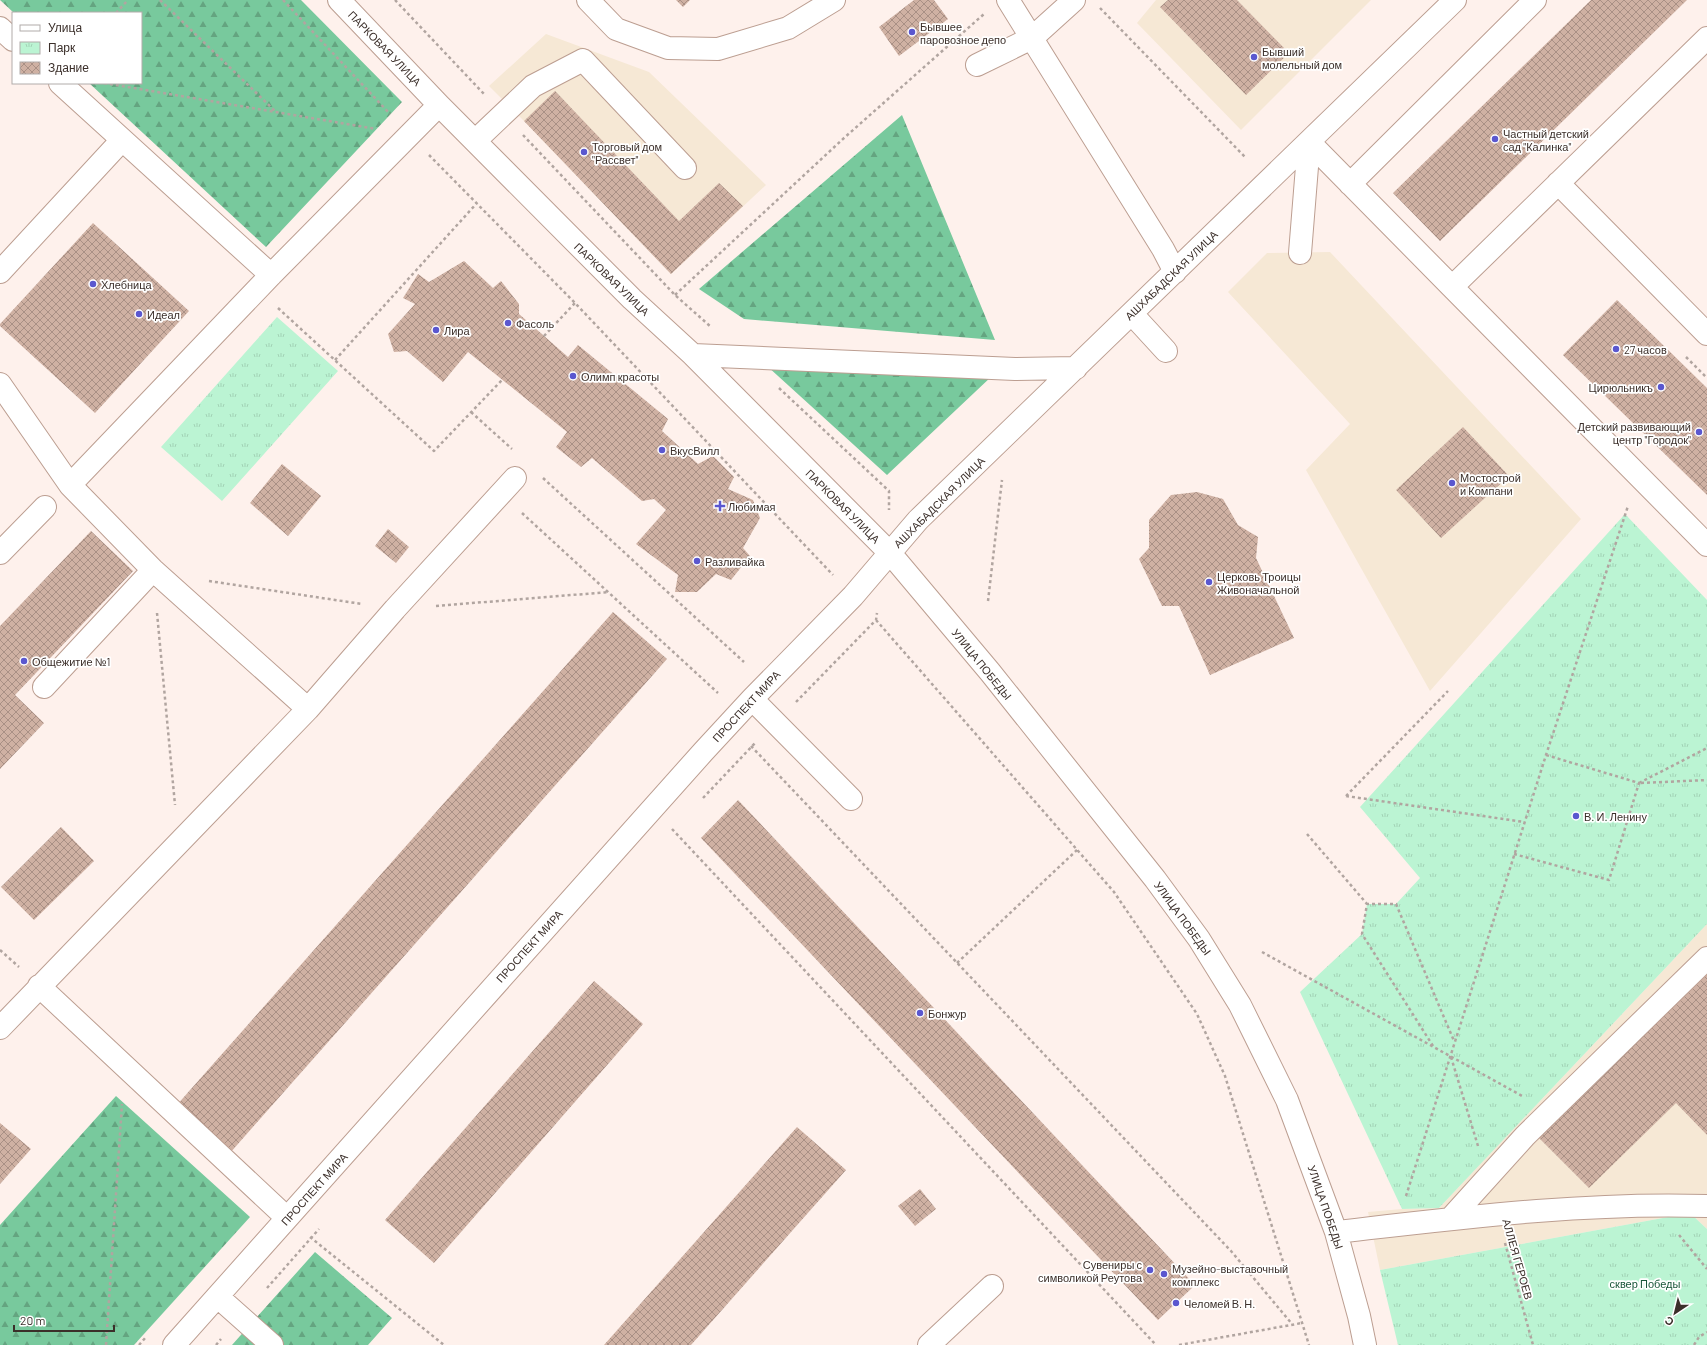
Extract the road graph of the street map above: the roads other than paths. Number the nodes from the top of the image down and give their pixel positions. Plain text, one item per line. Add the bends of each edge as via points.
1 (339, 0) edge
2 (588, 0) edge
3 (834, 0) edge
4 (1008, 0) edge
5 (1074, 0) edge
6 (1454, 0) edge
7 (1535, 0) edge
8 (0, 28) edge
9 (1032, 38) junction
10 (1707, 38) edge
11 (12, 39) edge
12 (977, 65) dead end
13 (61, 84) edge
14 (439, 105) junction
15 (122, 140) junction
16 (475, 141) junction
17 (1309, 142) junction
18 (685, 168) dead end
19 (1558, 183) junction
20 (1350, 184) junction
21 (1300, 253) dead end
22 (0, 272) edge
23 (1175, 272) junction
24 (264, 282) junction
25 (1452, 287) junction
26 (1132, 314) junction
27 (1707, 334) edge
28 (1166, 351) dead end
29 (693, 356) junction
30 (1076, 368) junction
31 (0, 384) edge
32 (515, 478) dead end
33 (70, 485) junction
34 (45, 507) dead end
35 (1707, 545) edge
36 (0, 553) edge
37 (890, 553) junction
38 (154, 570) junction
39 (44, 687) dead end
40 (752, 699) junction
41 (308, 709) junction
42 (851, 799) dead end
43 (1707, 958) edge
44 (39, 986) junction
45 (0, 1028) edge
46 (1707, 1206) edge
47 (288, 1218) junction
48 (1450, 1219) junction
49 (1336, 1232) junction
50 (992, 1286) dead end
51 (218, 1296) junction
52 (174, 1345) edge
53 (272, 1345) edge
54 (929, 1345) edge
55 (1365, 1345) edge

1 - 14 street, ПАРКОВАЯ УЛИЦА
2 - 3 street via 616,29 668,48 718,49 788,28
4 - 9 street
5 - 9 street
6 - 17 street, АШХАБАДСКАЯ УЛИЦА
7 - 20 street
8 - 11 street
9 - 12 street
9 - 23 street
10 - 19 street
13 - 15 street
14 - 16 street, ПАРКОВАЯ УЛИЦА
14 - 24 street
15 - 22 street
15 - 24 street
16 - 18 street via 533,86 583,60
16 - 29 street, ПАРКОВАЯ УЛИЦА via 632,299
17 - 20 street
17 - 21 street
17 - 23 street, АШХАБАДСКАЯ УЛИЦА
19 - 25 street
19 - 27 street
20 - 25 street
23 - 26 street, АШХАБАДСКАЯ УЛИЦА
24 - 33 street
25 - 35 street
26 - 28 street
26 - 30 street, АШХАБАДСКАЯ УЛИЦА
29 - 30 street via 1015,369
29 - 37 street, ПАРКОВАЯ УЛИЦА
30 - 37 street, АШХАБАДСКАЯ УЛИЦА via 918,520
31 - 33 street
32 - 41 street
33 - 38 street
34 - 36 street
37 - 40 street, ПРОСПЕКТ МИРА via 853,596
37 - 49 street, УЛИЦА ПОБЕДЫ via 999,684 1199,939 1240,1004 1288,1100
38 - 39 street
38 - 41 street
40 - 42 street
40 - 47 street, ПРОСПЕКТ МИРА
41 - 44 street
43 - 48 street via 1525,1136
44 - 45 street
44 - 47 street
46 - 48 street via 1654,1204
47 - 51 street, ПРОСПЕКТ МИРА
48 - 49 street
49 - 55 street, УЛИЦА ПОБЕДЫ
50 - 54 street
51 - 52 street, ПРОСПЕКТ МИРА
51 - 53 street

